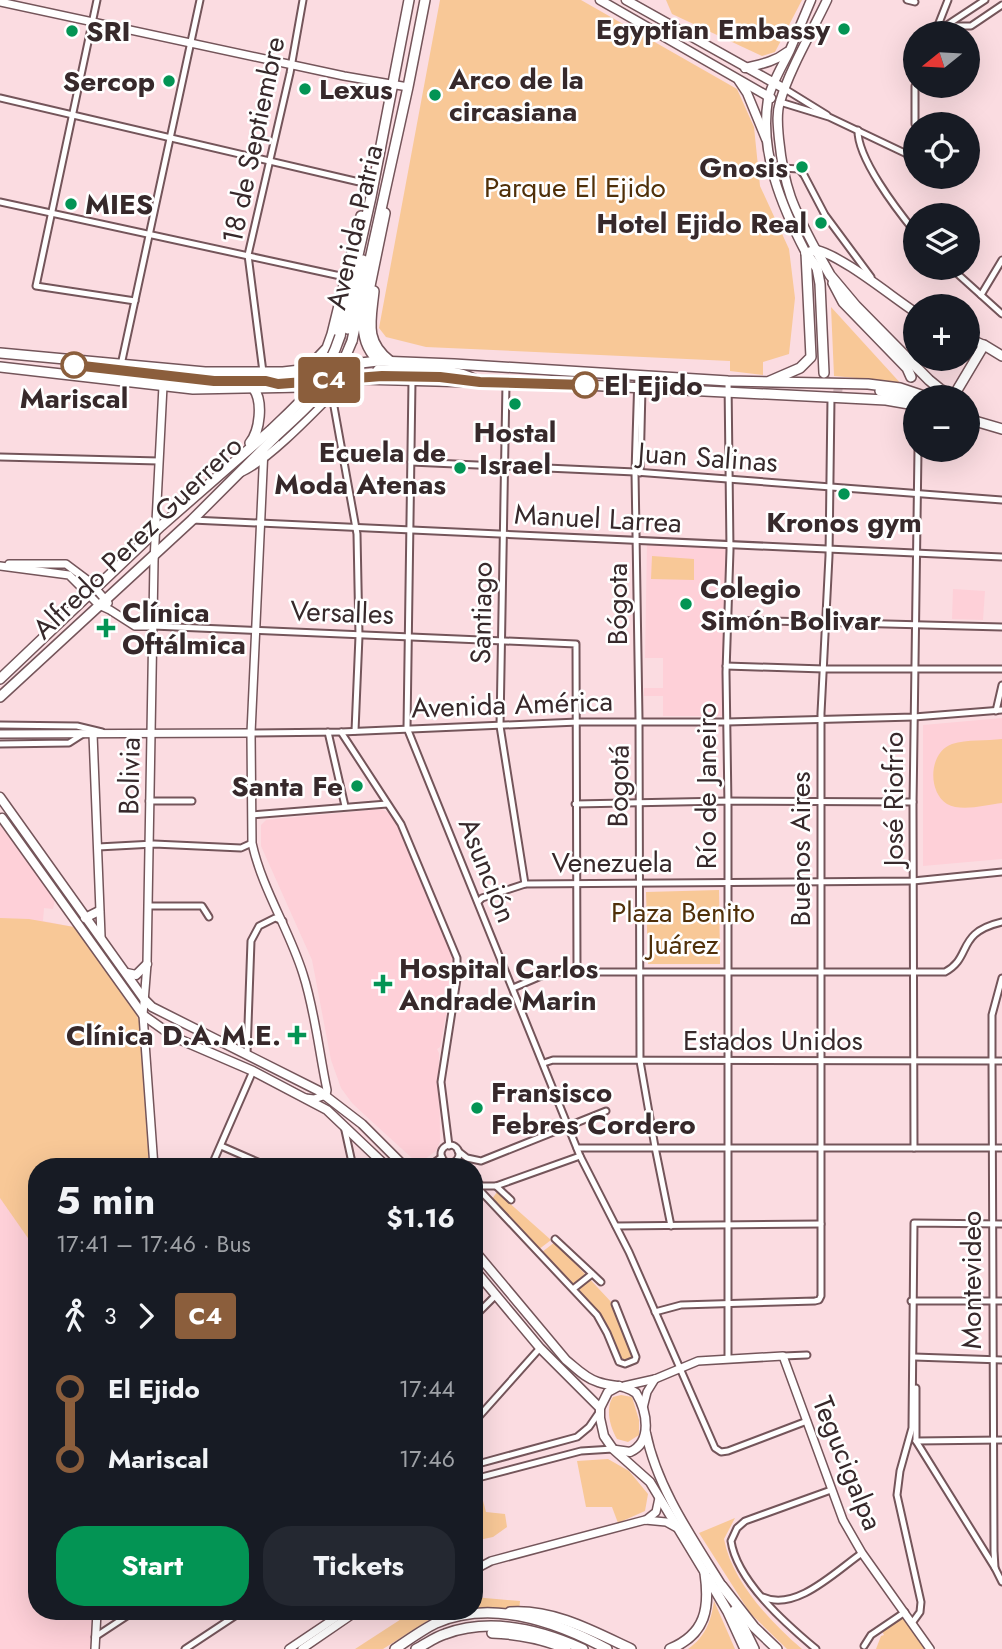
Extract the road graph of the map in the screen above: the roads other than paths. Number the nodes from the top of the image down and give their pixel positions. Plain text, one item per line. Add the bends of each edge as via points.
1 (97, 0) edge
2 (200, 0) edge
3 (303, 0) edge
4 (409, 0) edge
5 (600, 0) edge
6 (626, 0) edge
7 (811, 0) edge
8 (827, 0) edge
9 (907, 0) edge
10 (948, 0) edge
11 (985, 0) edge
12 (0, 2) edge
13 (915, 2) dead end
14 (422, 3) edge
15 (1002, 5) edge
16 (941, 21) edge
17 (954, 21) edge
18 (978, 21) edge
19 (92, 22) junction
20 (191, 43) junction
21 (790, 49) junction
22 (291, 64) junction
23 (745, 68) junction
24 (734, 77) junction
25 (774, 83) junction
26 (392, 85) junction
27 (408, 87) junction
28 (785, 89) junction
29 (769, 97) junction
30 (0, 98) edge
31 (780, 102) junction
32 (73, 116) junction
33 (829, 117) junction
34 (858, 130) junction
35 (172, 136) junction
36 (769, 145) junction
37 (903, 151) edge
38 (269, 160) junction
39 (782, 168) junction
40 (386, 184) junction
41 (371, 191) junction
42 (0, 202) edge
43 (52, 214) junction
44 (903, 217) edge
45 (149, 236) junction
46 (816, 250) junction
47 (379, 251) junction
48 (806, 253) junction
49 (248, 256) junction
50 (1002, 260) edge
51 (830, 275) junction
52 (345, 277) junction
53 (964, 280) edge
54 (877, 286) junction
55 (981, 295) junction
56 (135, 301) junction
57 (903, 304) edge
58 (1002, 314) edge
59 (346, 338) junction
60 (980, 343) edge
61 (984, 345) junction
62 (0, 353) edge
63 (1002, 356) edge
64 (391, 362) junction
65 (121, 365) junction
66 (378, 366) junction
67 (484, 366) junction
68 (0, 368) edge
69 (307, 369) junction
70 (263, 372) junction
71 (824, 373) dead end
72 (638, 375) junction
73 (911, 377) dead end
74 (344, 381) junction
75 (412, 381) junction
76 (728, 381) junction
77 (482, 382) junction
78 (769, 382) junction
79 (506, 383) junction
80 (935, 385) edge
81 (957, 385) edge
82 (163, 386) junction
83 (254, 389) junction
84 (640, 389) junction
85 (903, 389) edge
86 (847, 390) tunnel mouth
87 (728, 393) junction
88 (903, 396) edge
89 (327, 398) junction
90 (831, 398) junction
91 (903, 403) edge
92 (980, 423) edge
93 (1002, 429) edge
94 (273, 433) junction
95 (263, 452) junction
96 (0, 457) edge
97 (159, 461) junction
98 (411, 462) junction
99 (918, 462) edge
100 (505, 465) junction
101 (227, 468) junction
102 (637, 473) junction
103 (729, 480) junction
104 (830, 487) junction
105 (917, 492) junction
106 (1002, 500) edge
107 (192, 520) junction
108 (260, 523) junction
109 (356, 527) junction
110 (156, 531) junction
111 (409, 531) junction
112 (504, 534) junction
113 (638, 540) junction
114 (730, 546) junction
115 (829, 550) junction
116 (155, 553) junction
117 (916, 553) junction
118 (1002, 557) edge
119 (0, 565) edge
120 (93, 591) junction
121 (102, 601) junction
122 (729, 620) junction
123 (827, 623) junction
124 (914, 623) junction
125 (153, 626) junction
126 (1002, 627) edge
127 (256, 629) junction
128 (359, 636) junction
129 (407, 636) junction
130 (500, 640) junction
131 (726, 666) junction
132 (914, 668) junction
133 (1002, 668) edge
134 (824, 669) junction
135 (0, 679) edge
136 (1002, 685) edge
137 (0, 697) edge
138 (999, 711) edge
139 (914, 717) junction
140 (820, 719) junction
141 (639, 721) junction
142 (578, 722) junction
143 (727, 722) junction
144 (0, 725) edge
145 (500, 726) junction
146 (407, 729) junction
147 (355, 731) junction
148 (328, 732) junction
149 (341, 732) junction
150 (251, 733) junction
151 (0, 734) edge
152 (83, 734) junction
153 (93, 734) junction
154 (112, 734) junction
155 (151, 734) junction
156 (0, 744) edge
157 (0, 797) edge
158 (149, 801) junction
159 (728, 801) junction
160 (192, 802) dead end
161 (913, 802) junction
162 (638, 803) junction
163 (821, 803) junction
164 (387, 804) junction
165 (575, 804) junction
166 (345, 806) junction
167 (252, 815) junction
168 (2, 818) dead end
169 (252, 843) junction
170 (149, 844) junction
171 (98, 846) junction
172 (1002, 872) edge
173 (821, 881) junction
174 (913, 881) junction
175 (638, 883) junction
176 (728, 883) junction
177 (525, 884) junction
178 (577, 884) junction
179 (478, 902) junction
180 (148, 906) junction
181 (99, 911) junction
182 (209, 917) dead end
183 (75, 918) junction
184 (88, 918) junction
185 (283, 921) junction
186 (1002, 922) edge
187 (101, 936) junction
188 (147, 964) junction
189 (728, 971) junction
190 (821, 971) junction
191 (577, 972) junction
192 (640, 972) junction
193 (914, 972) junction
194 (127, 973) junction
195 (1002, 978) edge
196 (513, 988) junction
197 (144, 999) junction
198 (143, 1015) junction
199 (247, 1053) junction
200 (729, 1059) junction
201 (821, 1059) junction
202 (640, 1061) junction
203 (992, 1061) junction
204 (1002, 1061) edge
205 (914, 1062) junction
206 (544, 1063) junction
207 (253, 1071) junction
208 (326, 1094) junction
209 (305, 1098) junction
210 (606, 1111) dead end
211 (343, 1124) junction
212 (569, 1126) junction
213 (220, 1146) junction
214 (449, 1146) junction
215 (654, 1147) junction
216 (728, 1147) junction
217 (821, 1147) junction
218 (577, 1148) junction
219 (914, 1148) junction
220 (992, 1148) junction
221 (1002, 1148) edge
222 (458, 1151) junction
223 (580, 1156) junction
224 (154, 1158) edge
225 (215, 1158) edge
226 (248, 1158) edge
227 (351, 1158) edge
228 (378, 1158) edge
229 (396, 1158) edge
230 (444, 1158) edge
231 (459, 1158) edge
232 (467, 1158) edge
233 (483, 1160) edge
234 (483, 1186) edge
235 (496, 1186) junction
236 (483, 1194) edge
237 (511, 1199) dead end
238 (490, 1201) junction
239 (821, 1224) junction
240 (992, 1224) junction
241 (1002, 1224) edge
242 (616, 1226) junction
243 (671, 1226) junction
244 (728, 1226) junction
245 (555, 1239) dead end
246 (483, 1261) edge
247 (593, 1274) junction
248 (483, 1280) edge
249 (601, 1282) dead end
250 (573, 1289) junction
251 (496, 1295) junction
252 (913, 1301) junction
253 (992, 1301) junction
254 (1002, 1301) edge
255 (615, 1304) dead end
256 (728, 1304) junction
257 (483, 1308) edge
258 (655, 1312) junction
259 (540, 1348) junction
260 (807, 1355) dead end
261 (783, 1356) junction
262 (914, 1357) junction
263 (728, 1358) junction
264 (992, 1360) junction
265 (1002, 1360) edge
266 (681, 1368) junction
267 (655, 1380) junction
268 (913, 1383) junction
269 (622, 1386) junction
270 (642, 1409) junction
271 (600, 1410) junction
272 (483, 1412) edge
273 (807, 1421) junction
274 (646, 1432) junction
275 (993, 1440) junction
276 (1002, 1440) edge
277 (916, 1441) junction
278 (615, 1449) junction
279 (483, 1463) edge
280 (483, 1477) edge
281 (831, 1490) junction
282 (659, 1498) junction
283 (645, 1520) junction
284 (994, 1525) junction
285 (1002, 1525) edge
286 (675, 1527) junction
287 (862, 1552) junction
288 (483, 1561) edge
289 (491, 1561) junction
290 (483, 1565) edge
291 (995, 1568) junction
292 (705, 1573) junction
293 (1002, 1581) edge
294 (722, 1586) junction
295 (760, 1595) junction
296 (905, 1612) junction
297 (483, 1613) edge
298 (499, 1613) junction
299 (96, 1620) edge
300 (120, 1620) edge
301 (229, 1620) edge
302 (332, 1620) edge
303 (344, 1620) edge
304 (446, 1620) edge
305 (912, 1623) junction
306 (95, 1637) junction
307 (864, 1646) dead end
308 (399, 1648) edge
309 (95, 1649) edge
310 (185, 1649) edge
311 (289, 1649) edge
312 (302, 1649) edge
313 (416, 1649) edge
314 (426, 1649) edge
315 (566, 1649) edge
316 (583, 1649) edge
317 (607, 1649) edge
318 (631, 1649) edge
319 (670, 1649) edge
320 (745, 1649) edge
321 (754, 1649) edge
322 (777, 1649) edge
323 (816, 1649) edge
324 (930, 1649) edge

1 - 19 street
2 - 20 street
3 - 22 street, 18 de Septiembre
4 - 26 main road, Avenida Patria
5 - 24 main road
6 - 23 main road
7 - 21 main road
8 - 28 main road
9 - 13 street
10 - 16 street
11 - 17 street
12 - 19 street
14 - 27 main road, Avenida Patria
15 - 18 street
19 - 20 street
19 - 32 street
20 - 22 street
20 - 35 street
21 - 23 main road via 777,59
21 - 25 main road
22 - 26 street
22 - 38 street, 18 de Septiembre
23 - 25 main road
24 - 29 main road
24 - 36 main road via 747,93
25 - 28 main road
25 - 29 main road
26 - 27 street
26 - 41 main road, Avenida Patria
27 - 40 main road, Avenida Patria
28 - 31 main road
28 - 33 street
29 - 31 main road
29 - 36 main road
30 - 32 street
31 - 33 street
31 - 39 main road
32 - 35 street
32 - 43 street
33 - 34 street
34 - 37 street
34 - 44 street via 865,157
35 - 38 street
35 - 45 street
36 - 48 main road via 777,192
38 - 41 street
38 - 49 street, 18 de Septiembre
39 - 46 main road via 794,209
39 - 54 street via 799,169 804,175 825,215
40 - 47 main road
40 - 59 main road, Avenida Patria
41 - 52 main road via 363,205
41 - 59 main road, Avenida Patria
42 - 43 street
43 - 45 street
43 - 56 street via 36,287
45 - 49 street
45 - 56 street
46 - 48 main road
46 - 51 main road
46 - 54 main road via 825,251
47 - 64 main road via 370,331 380,354
47 - 66 main road via 363,320 363,337
48 - 71 main road via 817,268 820,284
48 - 78 main road via 811,357 800,368
49 - 52 street
49 - 70 street, 18 de Septiembre
50 - 55 street
51 - 73 main road via 843,302
51 - 80 main road
52 - 69 main road via 332,334
53 - 55 street
54 - 57 main road
55 - 58 street
56 - 65 street
59 - 94 main road, Avenida Patria, bridge via 319,382
60 - 61 main road
61 - 63 main road
61 - 81 main road
62 - 65 main road
64 - 66 main road
64 - 67 main road
65 - 70 main road
66 - 69 main road
66 - 77 main road via 465,374
67 - 72 main road
67 - 77 main road
68 - 82 main road
69 - 70 main road
72 - 76 main road
72 - 84 street, Bógota
74 - 75 main road
74 - 83 main road
74 - 89 street
75 - 77 main road
75 - 98 street, Asunción
76 - 78 main road
76 - 87 street, Río de Janeiro
77 - 79 main road
78 - 85 main road
79 - 84 main road
79 - 100 street, Santiago
82 - 83 main road
82 - 97 street, Bolivia
83 - 101 main road via 258,396 256,435
84 - 87 main road
84 - 102 street, Bógota
86 - 88 main road
87 - 90 main road
87 - 103 street, Río de Janeiro
89 - 95 street
89 - 109 street via 333,401
90 - 91 main road
90 - 104 street, Buenos Aires
92 - 93 main road
94 - 95 main road, Alfredo Perez Guerrero
94 - 101 main road, Alfredo Perez Guerrero
95 - 107 main road, Alfredo Perez Guerrero
95 - 108 street
96 - 97 street
97 - 110 street, Bolivia
98 - 100 street, Juan Salinas
98 - 111 street, Asunción
99 - 105 street, José Riofrío
100 - 102 street, Juan Salinas
100 - 112 street, Santiago
101 - 110 main road, Alfredo Perez Guerrero
102 - 103 street, Juan Salinas
102 - 113 street, Bógota
103 - 104 street, Juan Salinas
103 - 114 street, Río de Janeiro
104 - 105 street, Juan Salinas
104 - 115 street, Buenos Aires
105 - 106 street, Juan Salinas
105 - 117 street, José Riofrío
107 - 108 street, Manuel Larrea
107 - 116 main road, Alfredo Perez Guerrero
108 - 109 street, Manuel Larrea
108 - 127 street
109 - 111 street, Manuel Larrea
109 - 128 street
110 - 116 street, Bolivia
110 - 120 main road, Alfredo Perez Guerrero
111 - 112 street, Manuel Larrea
111 - 129 street, Asunción
112 - 113 street, Manuel Larrea
112 - 130 street, Santiago
113 - 114 street, Manuel Larrea
113 - 141 street, Bógota
114 - 115 street, Manuel Larrea
114 - 122 street, Río de Janeiro
115 - 117 street, Manuel Larrea
115 - 123 street, Buenos Aires
116 - 121 main road, Alfredo Perez Guerrero
116 - 125 street, Bolivia
117 - 118 street, Manuel Larrea
117 - 124 street, José Riofrío
119 - 120 street, Versalles via 66,564 82,575
120 - 121 street, Versalles
120 - 135 main road, Alfredo Perez Guerrero
121 - 125 street, Versalles via 135,626
121 - 137 main road, Alfredo Perez Guerrero
122 - 123 street
122 - 131 street, Río de Janeiro
123 - 124 street
123 - 134 street, Buenos Aires
124 - 126 street
124 - 132 street, José Riofrío
125 - 127 street, Versalles
125 - 155 street, Bolivia
127 - 128 street, Versalles
127 - 150 street
128 - 129 street, Versalles
128 - 147 street
129 - 130 street, Versalles
129 - 146 street, Asunción
130 - 142 street, Versalles via 576,644
130 - 145 street, Santiago
131 - 134 street
131 - 143 street, Río de Janeiro
132 - 133 street
132 - 134 street
132 - 139 street, José Riofrío
134 - 140 street, Buenos Aires
136 - 138 street
138 - 139 street, Avenida América
139 - 140 street, Avenida América
139 - 161 street, José Riofrío
140 - 143 street, Avenida América
140 - 163 street, Buenos Aires
141 - 142 street, Avenida América
141 - 143 street, Avenida América
141 - 162 street, Bogotá
142 - 145 street, Avenida América
142 - 165 street
143 - 159 street, Río de Janeiro
144 - 154 street, Avenida América via 78,726
145 - 146 street, Avenida América
145 - 177 street, Santiago
146 - 147 street, Avenida América
146 - 179 street, Asunción
147 - 149 street, Avenida América
148 - 149 street, Avenida América
148 - 150 street, Avenida América
148 - 166 street
149 - 164 street
150 - 155 street, Avenida América
150 - 167 street
151 - 152 street, Avenida América
152 - 153 street, Avenida América
152 - 156 street, Avenida América via 69,743
153 - 154 street, Avenida América
153 - 171 street
154 - 155 street, Avenida América
155 - 158 street, Bolivia
157 - 184 main road
158 - 160 street
158 - 170 street, Bolivia
159 - 162 street
159 - 163 street
159 - 176 street, Río de Janeiro
161 - 163 street
161 - 174 street, José Riofrío
162 - 165 street
162 - 175 street, Bogotá
163 - 173 street, Buenos Aires
164 - 166 street
164 - 214 street via 401,824 457,958 441,1082
165 - 178 street
166 - 167 street
167 - 169 street
168 - 183 main road
169 - 170 street via 241,848
169 - 185 street
170 - 171 street
170 - 180 street, Bolivia
171 - 181 street
172 - 174 street, Venezuela
173 - 174 street, Venezuela
173 - 176 street, Venezuela
173 - 190 street, Buenos Aires
174 - 193 street, José Riofrío
175 - 176 street, Venezuela
175 - 178 street, Venezuela
175 - 192 street, Bogotá
176 - 189 street, Río de Janeiro
177 - 178 street, Venezuela
177 - 179 street, Venezuela
178 - 191 street
179 - 196 street, Asunción
180 - 182 street via 202,906
180 - 188 street, Bolivia
181 - 184 main road
181 - 187 street
183 - 184 main road
183 - 198 main road
184 - 187 main road
185 - 199 street via 275,918 260,926 251,941
185 - 208 street via 307,986
186 - 193 street via 977,931 953,968 940,973
187 - 194 main road
188 - 194 main road via 136,975
188 - 197 street, Bolivia
189 - 190 street
189 - 192 street
189 - 200 street, Río de Janeiro
190 - 193 street
190 - 201 street, Buenos Aires
191 - 192 street
191 - 196 street via 548,974
192 - 202 street, Bogotá
193 - 205 street, José Riofrío
194 - 197 main road
195 - 203 street, Montevideo via 992,1015
196 - 206 street, Asunción
197 - 198 street, Bolivia
197 - 199 main road via 170,1017
198 - 207 main road via 174,1037
198 - 224 street, Bolivia
199 - 208 main road
200 - 201 street, Estados Unidos
200 - 202 street, Estados Unidos
200 - 216 street, Río de Janeiro
201 - 205 street, Estados Unidos
201 - 217 street, Buenos Aires
202 - 206 street, Estados Unidos
202 - 215 street, Bogotá
203 - 204 street, Estados Unidos
203 - 205 street, Estados Unidos
203 - 220 street, Montevideo
205 - 219 street, José Riofrío
206 - 212 street, Asunción
207 - 209 main road
207 - 213 street
208 - 209 street
208 - 229 main road
209 - 211 main road
210 - 212 street
211 - 227 street
211 - 228 main road
212 - 218 street, Asunción
212 - 233 street
213 - 225 street
213 - 226 street
214 - 222 street
214 - 230 street via 442,1151
215 - 216 street
215 - 218 street
215 - 243 street, Bogotá
216 - 217 street
216 - 244 street, Río de Janeiro
217 - 219 street
217 - 239 street, Buenos Aires
218 - 223 street, Asunción
219 - 220 street
220 - 221 street
220 - 240 street, Montevideo
222 - 231 street
222 - 232 street
223 - 235 street
223 - 242 street, Asunción
234 - 235 street
235 - 237 street
235 - 238 street
236 - 238 street
238 - 250 street
239 - 244 street
239 - 256 street, Buenos Aires via 819,1300
240 - 241 street
240 - 252 street via 915,1223
240 - 253 street, Montevideo
242 - 243 street
242 - 258 street, Asunción
243 - 244 street
244 - 256 street, Río de Janeiro
245 - 247 street
246 - 269 main road via 566,1360 599,1382
247 - 249 street
247 - 250 street
248 - 251 main road
250 - 255 street via 597,1315 619,1362 625,1364 636,1357
251 - 257 street
251 - 259 main road
252 - 253 street
252 - 262 street
253 - 254 street
253 - 264 street, Montevideo
256 - 258 street via 681,1305
256 - 263 street, Río de Janeiro
258 - 266 street, Asunción
259 - 271 main road
259 - 272 street
260 - 261 street
261 - 263 street
261 - 273 street, Tegucigalpa
262 - 264 street
262 - 268 street
263 - 266 street
264 - 265 street
264 - 275 street, Montevideo
266 - 267 street
266 - 273 street, Asunción via 715,1448 721,1452
267 - 269 street
267 - 270 street
268 - 277 street
268 - 305 street via 912,1434 897,1495 921,1602
269 - 270 main road via 636,1393
269 - 271 main road via 608,1392
270 - 274 main road
271 - 278 main road via 601,1427
271 - 279 street via 576,1437
273 - 281 street, Tegucigalpa
274 - 278 main road via 639,1447 630,1452
274 - 294 main road via 663,1483
275 - 276 street
275 - 277 street
275 - 284 street, Montevideo
277 - 291 street
278 - 280 street via 581,1451
278 - 282 main road via 644,1475
281 - 287 street, Tegucigalpa
281 - 295 street via 757,1516 737,1528 731,1541 733,1552
282 - 283 street via 656,1511
282 - 286 main road
283 - 286 street
283 - 289 street
284 - 285 street
284 - 291 street, Montevideo
286 - 292 main road
287 - 295 street via 801,1596 782,1601
287 - 296 street, Tegucigalpa
288 - 289 street
289 - 290 street
291 - 293 street, Montevideo
292 - 319 main road via 708,1601 703,1618 686,1640
292 - 320 main road
294 - 321 main road
294 - 322 main road
295 - 323 street
296 - 305 street, Tegucigalpa
296 - 307 street
297 - 298 main road
298 - 317 main road via 544,1622
298 - 318 main road via 526,1611 563,1619
299 - 306 street
300 - 306 street
301 - 310 street
302 - 311 street
303 - 312 street
304 - 308 main road
305 - 324 street, Tegucigalpa
306 - 309 street
313 - 316 main road via 451,1632 505,1627 533,1630
314 - 315 main road via 448,1638 475,1633 521,1635

